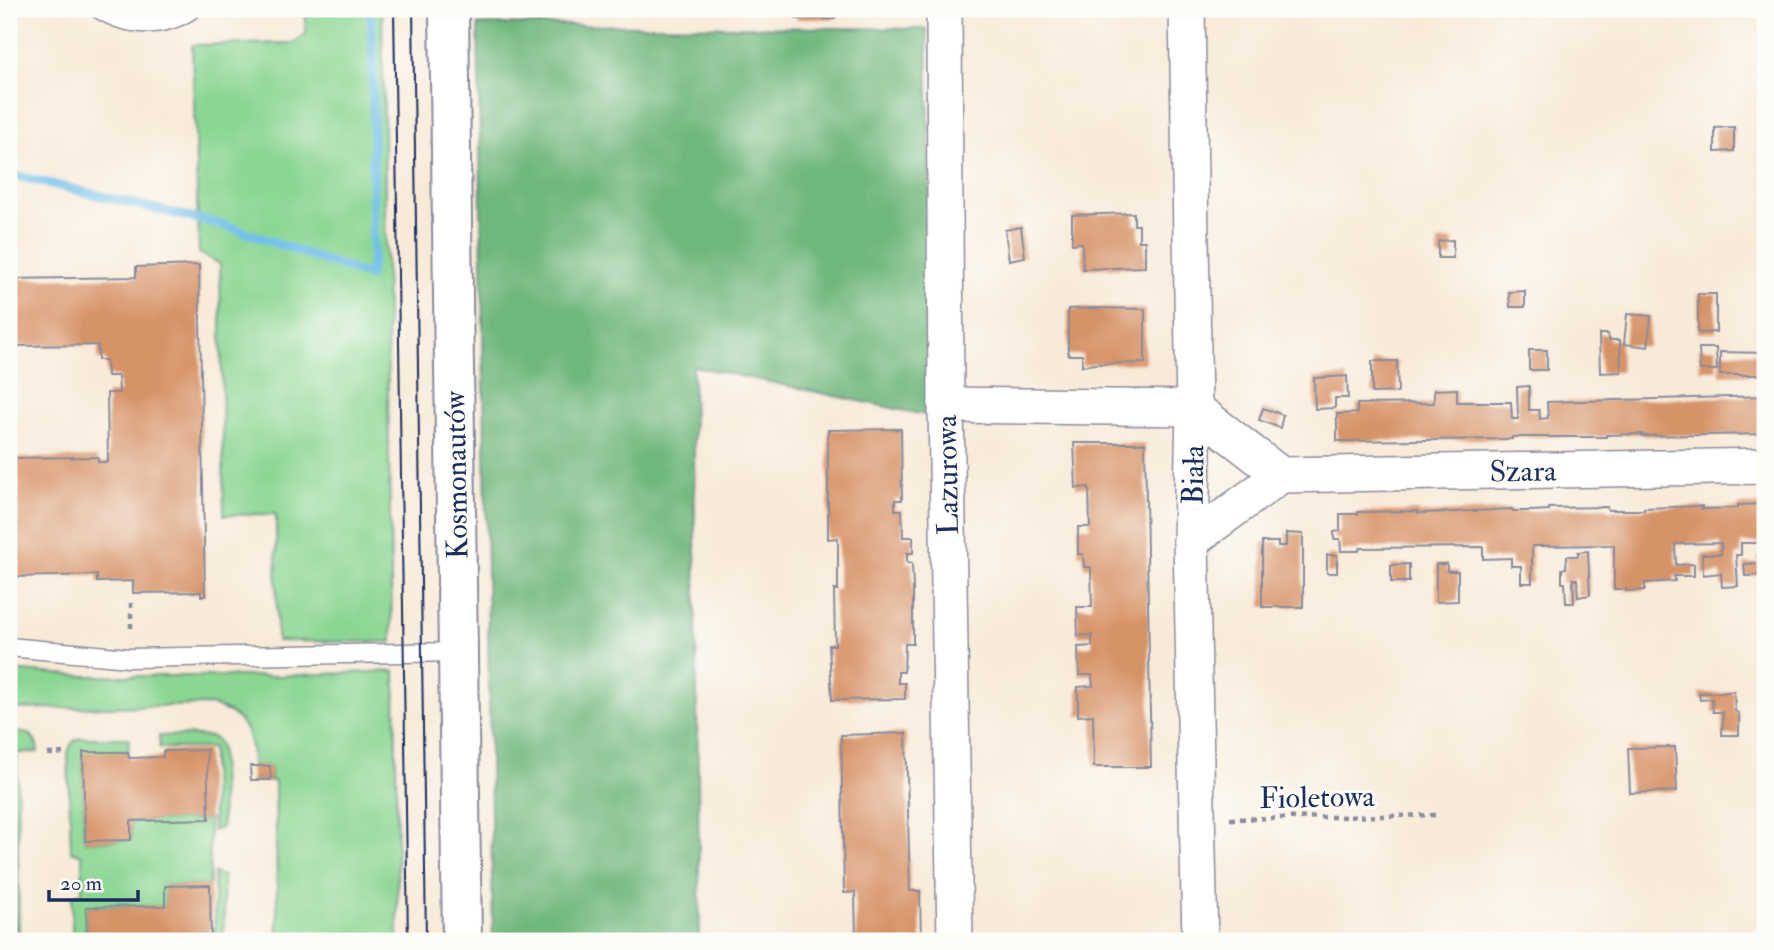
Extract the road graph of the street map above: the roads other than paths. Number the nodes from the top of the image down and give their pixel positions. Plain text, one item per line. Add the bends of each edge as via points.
1 (99, 9) edge
2 (192, 9) edge
3 (449, 9) edge
4 (944, 9) edge
5 (1186, 9) edge
6 (946, 405) junction
7 (1194, 408) junction
8 (1765, 466) edge
9 (1281, 475) junction
10 (1191, 541) junction
11 (9, 647) edge
12 (458, 652) junction
13 (462, 941) edge
14 (955, 941) edge
15 (1200, 941) edge

1 - 2 lane via 138,23 172,19
3 - 12 main road, Kosmonautów
4 - 6 street, Lazurowa
5 - 7 street, Biała
6 - 7 street
6 - 14 street, Lazurowa
7 - 9 street
7 - 10 street, Biała
8 - 9 street, Szara
9 - 10 street
10 - 15 street, Biała
11 - 12 lane via 129,658
12 - 13 main road, Kosmonautów

